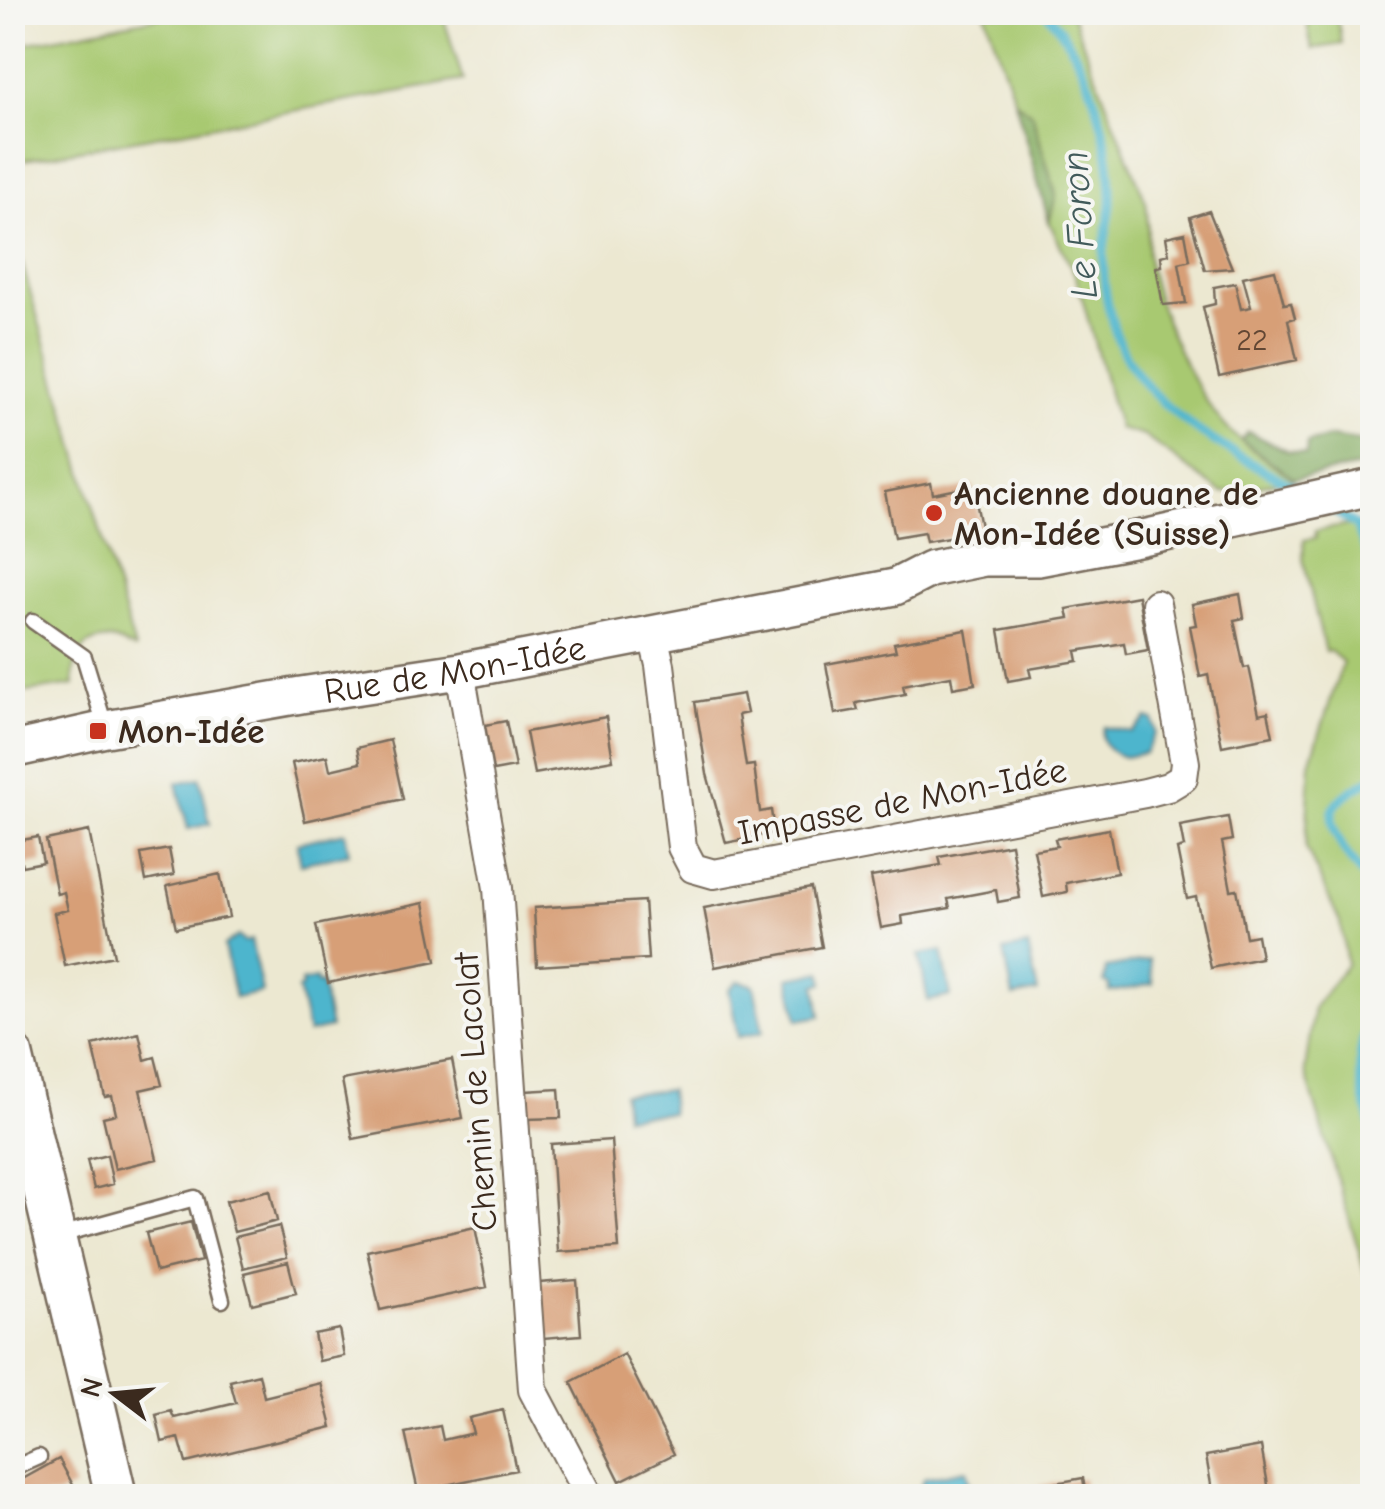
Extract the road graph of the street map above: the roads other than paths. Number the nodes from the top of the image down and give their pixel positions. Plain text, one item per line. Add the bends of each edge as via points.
1 (1356, 490) edge
2 (1156, 604) dead end
3 (33, 621) dead end
4 (653, 635) junction
5 (460, 671) junction
6 (106, 729) junction
7 (12, 750) edge
8 (12, 1054) edge
9 (55, 1236) junction
10 (222, 1300) dead end
11 (38, 1458) dead end
12 (12, 1469) edge
13 (116, 1496) edge
14 (589, 1496) edge

1 - 4 street, Rue de Mon-Idée via 1038,558 984,558 930,570 895,587
2 - 4 street, Impasse de Mon-Idée via 1183,778 1145,793 714,874 693,868 682,847
3 - 6 lane via 84,656
4 - 5 street, Rue de Mon-Idée
5 - 6 street, Rue de Mon-Idée
5 - 14 street, Chemin de Lacolat via 498,888 533,1390
6 - 7 street, Rue de Mon-Idée
8 - 9 main road
9 - 10 lane via 195,1198
9 - 13 main road
11 - 12 lane

